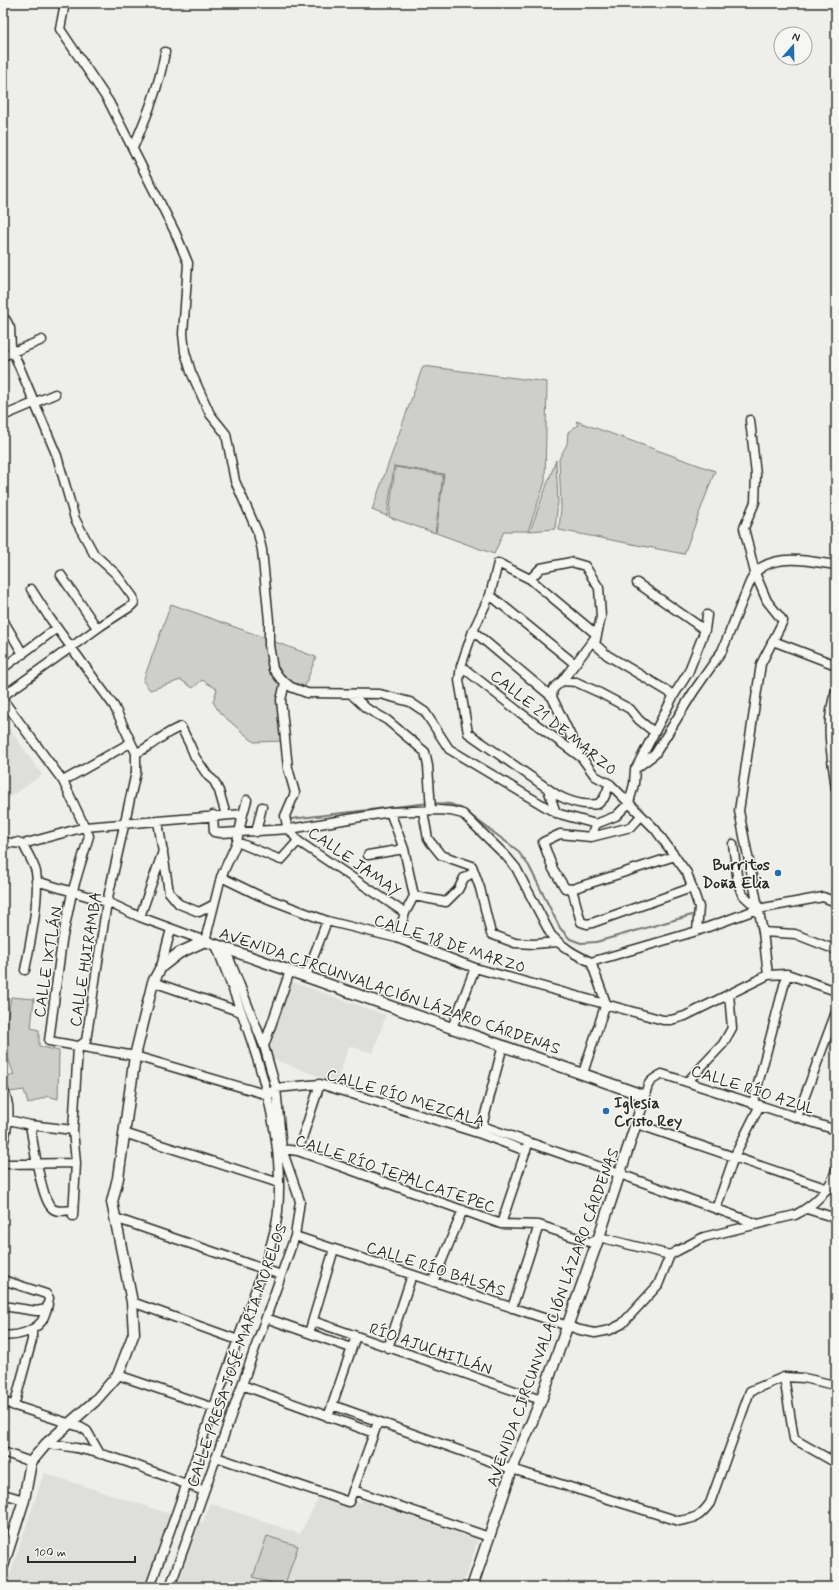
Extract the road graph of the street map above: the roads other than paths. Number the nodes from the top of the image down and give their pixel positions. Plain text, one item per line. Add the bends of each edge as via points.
1 (65, 3) edge
2 (165, 52) dead end
3 (133, 148) junction
4 (3, 320) edge
5 (42, 340) dead end
6 (13, 352) junction
7 (3, 356) edge
8 (55, 394) dead end
9 (34, 403) junction
10 (3, 416) edge
11 (750, 420) dead end
12 (836, 565) edge
13 (755, 573) junction
14 (61, 575) dead end
15 (530, 579) junction
16 (637, 583) dead end
17 (30, 589) dead end
18 (490, 594) junction
19 (707, 615) dead end
20 (3, 620) edge
21 (100, 626) junction
22 (57, 628) junction
23 (705, 630) junction
24 (473, 631) junction
25 (597, 635) junction
26 (773, 641) junction
27 (72, 647) junction
28 (23, 654) junction
29 (575, 664) junction
30 (836, 665) edge
31 (461, 666) junction
32 (3, 668) edge
33 (562, 681) junction
34 (285, 683) junction
35 (836, 691) edge
36 (351, 694) junction
37 (674, 695) junction
38 (3, 696) edge
39 (552, 697) junction
40 (3, 700) edge
41 (654, 732) junction
42 (130, 743) junction
43 (136, 753) junction
44 (582, 758) junction
45 (635, 769) junction
46 (62, 781) junction
47 (610, 784) junction
48 (836, 788) edge
49 (548, 789) junction
50 (248, 800) dead end
51 (629, 803) junction
52 (262, 807) dead end
53 (429, 809) junction
54 (390, 812) junction
55 (556, 813) junction
56 (242, 814) junction
57 (212, 815) junction
58 (226, 815) junction
59 (641, 816) junction
60 (158, 821) junction
61 (124, 824) junction
62 (596, 824) junction
63 (85, 827) junction
64 (290, 829) junction
65 (239, 832) junction
66 (256, 832) junction
67 (3, 836) edge
68 (591, 837) junction
69 (298, 841) junction
70 (3, 842) edge
71 (238, 842) junction
72 (23, 844) junction
73 (733, 844) dead end
74 (163, 850) junction
75 (404, 850) junction
76 (368, 855) dead end
77 (675, 856) junction
78 (474, 872) junction
79 (221, 877) junction
80 (36, 881) junction
81 (691, 888) junction
82 (572, 889) junction
83 (72, 893) junction
84 (414, 896) junction
85 (107, 902) junction
86 (836, 902) edge
87 (213, 905) junction
88 (758, 909) junction
89 (405, 913) junction
90 (140, 917) junction
91 (327, 921) junction
92 (171, 929) junction
93 (697, 930) junction
94 (763, 932) junction
95 (398, 938) junction
96 (205, 941) junction
97 (557, 942) junction
98 (220, 946) junction
99 (836, 950) edge
100 (591, 962) junction
101 (161, 967) junction
102 (475, 968) junction
103 (24, 970) dead end
104 (290, 971) junction
105 (768, 974) junction
106 (787, 974) junction
107 (306, 976) junction
108 (153, 982) junction
109 (836, 991) edge
110 (729, 994) junction
111 (606, 1003) junction
112 (241, 1012) junction
113 (836, 1012) edge
114 (452, 1028) junction
115 (503, 1045) junction
116 (264, 1046) junction
117 (78, 1047) junction
118 (135, 1056) junction
119 (583, 1074) junction
120 (687, 1082) junction
121 (320, 1084) junction
122 (276, 1088) junction
123 (3, 1090) edge
124 (268, 1095) junction
125 (646, 1096) junction
126 (756, 1104) junction
127 (797, 1117) junction
128 (9, 1120) junction
129 (637, 1124) junction
130 (30, 1125) junction
131 (73, 1130) junction
132 (481, 1130) junction
133 (836, 1130) edge
134 (124, 1133) junction
135 (529, 1142) junction
136 (3, 1145) edge
137 (282, 1150) junction
138 (526, 1150) junction
139 (298, 1151) junction
140 (734, 1157) junction
141 (3, 1164) edge
142 (37, 1164) junction
143 (76, 1164) junction
144 (836, 1173) edge
145 (620, 1174) junction
146 (279, 1182) junction
147 (828, 1188) junction
148 (716, 1209) junction
149 (807, 1209) junction
150 (463, 1210) junction
151 (115, 1218) junction
152 (836, 1218) edge
153 (501, 1224) junction
154 (758, 1224) junction
155 (540, 1225) junction
156 (295, 1236) junction
157 (599, 1237) junction
158 (334, 1249) junction
159 (670, 1255) junction
160 (264, 1269) junction
161 (281, 1275) junction
162 (412, 1275) junction
163 (3, 1280) edge
164 (433, 1282) junction
165 (132, 1302) junction
166 (3, 1306) edge
167 (512, 1308) junction
168 (47, 1309) junction
169 (266, 1318) junction
170 (313, 1321) junction
171 (567, 1326) junction
172 (32, 1329) junction
173 (309, 1333) junction
174 (3, 1335) edge
175 (356, 1336) junction
176 (238, 1340) junction
177 (351, 1348) junction
178 (388, 1348) junction
179 (118, 1375) junction
180 (784, 1377) junction
181 (830, 1384) dead end
182 (242, 1386) junction
183 (541, 1400) junction
184 (3, 1402) edge
185 (14, 1406) junction
186 (332, 1406) junction
187 (214, 1408) junction
188 (328, 1417) junction
189 (378, 1422) junction
190 (70, 1424) junction
191 (374, 1433) junction
192 (46, 1444) junction
193 (3, 1452) edge
194 (100, 1454) junction
195 (216, 1457) junction
196 (31, 1462) junction
197 (836, 1463) edge
198 (512, 1469) junction
199 (187, 1485) junction
200 (353, 1490) junction
201 (204, 1491) junction
202 (3, 1494) edge
203 (24, 1500) junction
204 (489, 1537) junction
205 (3, 1566) edge
206 (150, 1587) edge
207 (170, 1587) edge
208 (472, 1587) edge

1 - 3 street via 60,29 109,102
2 - 3 street via 161,77
3 - 34 street via 188,263 183,334 185,352 210,414 226,434 235,481 258,533 262,550 273,669
4 - 6 street via 6,320 10,328
5 - 6 street
6 - 7 street
6 - 9 street
8 - 9 street
9 - 10 street
9 - 21 street via 56,456 75,519 94,554 116,574 133,597 134,603 130,607
11 - 13 street via 756,475 755,502 744,528
12 - 13 street via 781,561 762,567
13 - 26 street via 767,601 783,621
13 - 45 street via 722,651 655,754
14 - 21 street
15 - 18 street via 498,563
15 - 25 street
15 - 25 street via 541,568 571,562 585,566 599,588 601,617
16 - 23 street
17 - 22 street
18 - 24 street
18 - 29 street
19 - 23 street
20 - 28 street
21 - 27 street
22 - 27 street
22 - 28 street
23 - 37 street via 688,673
24 - 31 street
24 - 39 street
25 - 29 street
25 - 37 street via 595,644 607,655
26 - 30 street
26 - 88 street via 761,664 739,810
27 - 38 street
27 - 42 street via 114,706
28 - 32 street
29 - 33 street
31 - 44 street, CALLE 21 DE MARZO
31 - 49 street via 459,680 468,733
33 - 39 street via 553,689
33 - 41 street via 584,685 630,709
34 - 36 street via 307,693
34 - 64 street via 281,700 288,768 294,793 285,816
35 - 48 street via 830,720
36 - 53 street via 425,752 430,794
36 - 55 street via 380,694 410,702 425,712 449,749
37 - 41 street
39 - 44 street
40 - 46 street
41 - 45 street
42 - 43 street
42 - 46 street
43 - 58 street via 181,727 195,758 214,781
43 - 61 street, CALLE HUIRAMBA via 136,772
44 - 47 street, CALLE 21 DE MARZO via 595,776
45 - 51 street
46 - 63 street
47 - 49 street via 604,798 598,804 569,802
47 - 51 street, CALLE 21 DE MARZO
49 - 55 street
50 - 56 street
51 - 59 street, CALLE 21 DE MARZO
51 - 62 street via 616,816
52 - 66 street
53 - 54 street
53 - 78 street via 428,839 441,855 472,866
53 - 97 street via 463,814 506,856 516,868
54 - 64 street
54 - 75 street
55 - 62 street
56 - 58 street
56 - 65 street
57 - 58 street
57 - 60 street
57 - 65 street via 214,832
59 - 68 street via 631,826
59 - 77 street, CALLE 21 DE MARZO via 655,829
60 - 61 street
60 - 74 street
61 - 63 street
61 - 85 street, CALLE HUIRAMBA
62 - 68 street
63 - 72 street
63 - 83 street, CALLE IXTLÁN via 89,836
64 - 66 street
64 - 69 street, CALLE JAMAY
65 - 66 street
65 - 71 street
67 - 72 street
68 - 82 street via 560,834 543,842 558,878 565,888
69 - 71 street via 280,860
69 - 89 street, CALLE JAMAY
70 - 72 street
71 - 79 street
72 - 80 street via 36,871
73 - 88 street via 742,894
74 - 87 street via 170,892 179,904 199,912
74 - 90 street
75 - 76 street
75 - 84 street
77 - 81 street, CALLE 21 DE MARZO via 687,873
77 - 82 street
78 - 84 street via 464,878 458,890 446,902
78 - 97 street via 491,934 515,943
79 - 87 street
79 - 91 street, CALLE 18 DE MARZO via 258,895
80 - 83 street
80 - 103 street via 30,949
81 - 82 street via 587,924 582,922
81 - 93 street, CALLE 21 DE MARZO via 698,907
83 - 85 street
83 - 117 street, CALLE IXTLÁN via 62,941 49,1041
84 - 89 street
85 - 90 street
85 - 117 street, CALLE HUIRAMBA via 86,1041
86 - 88 street via 823,897
87 - 96 street
88 - 93 street
88 - 94 street
89 - 95 street, CALLE JAMAY
90 - 92 street
91 - 95 street, CALLE 18 DE MARZO
91 - 107 street
92 - 96 street
92 - 101 street
93 - 100 street
94 - 99 street via 795,934
94 - 105 street
95 - 102 street, CALLE 18 DE MARZO
96 - 98 street, AVENIDA CIRCUNVALACIÓN LÁZARO CÁRDENAS
96 - 101 street, AVENIDA CIRCUNVALACIÓN LÁZARO CÁRDENAS via 180,953
97 - 100 street
98 - 104 street, AVENIDA CIRCUNVALACIÓN LÁZARO CÁRDENAS
98 - 112 street, CALLE PRESA JOSÉ MARÍA MORELOS
98 - 116 street, CALLE PRESA JOSÉ MARÍA MORELOS
100 - 111 street
101 - 108 street, AVENIDA CIRCUNVALACIÓN LÁZARO CÁRDENAS
102 - 111 street, CALLE 18 DE MARZO
102 - 114 street
104 - 107 street, AVENIDA CIRCUNVALACIÓN LÁZARO CÁRDENAS
104 - 116 street
105 - 106 street
105 - 110 street, CALLE 18 DE MARZO
106 - 109 street
106 - 126 street
107 - 114 street, AVENIDA CIRCUNVALACIÓN LÁZARO CÁRDENAS
108 - 112 street
108 - 118 street, AVENIDA CIRCUNVALACIÓN LÁZARO CÁRDENAS
110 - 111 street, CALLE 18 DE MARZO via 685,1016 671,1020 663,1020
110 - 120 street via 732,1028 722,1044
111 - 119 street
112 - 124 street, CALLE PRESA JOSÉ MARÍA MORELOS
113 - 127 street
114 - 115 street, AVENIDA CIRCUNVALACIÓN LÁZARO CÁRDENAS
115 - 119 street, AVENIDA CIRCUNVALACIÓN LÁZARO CÁRDENAS
115 - 132 street
116 - 122 street, CALLE PRESA JOSÉ MARÍA MORELOS
117 - 118 street
117 - 131 street, CALLE HUIRAMBA
118 - 124 street
118 - 134 street, AVENIDA CIRCUNVALACIÓN LÁZARO CÁRDENAS
119 - 125 street, AVENIDA CIRCUNVALACIÓN LÁZARO CÁRDENAS
120 - 125 street, CALLE RÍO AZUL via 662,1074 647,1084
120 - 126 street, CALLE RÍO AZUL
121 - 122 street, CALLE RÍO MEZCALA
121 - 132 street, CALLE RÍO MEZCALA
121 - 139 street
122 - 124 street
122 - 137 street, CALLE PRESA JOSÉ MARÍA MORELOS
123 - 128 street via 7,1098
124 - 146 street, CALLE PRESA JOSÉ MARÍA MORELOS
125 - 129 street, AVENIDA CIRCUNVALACIÓN LÁZARO CÁRDENAS
126 - 127 street, CALLE RÍO AZUL
126 - 140 street
127 - 133 street, CALLE RÍO AZUL
128 - 130 street
128 - 136 street
129 - 140 street
129 - 145 street, AVENIDA CIRCUNVALACIÓN LÁZARO CÁRDENAS
130 - 131 street
130 - 142 street
131 - 143 street, CALLE HUIRAMBA
132 - 135 street
132 - 138 street, CALLE RÍO MEZCALA
134 - 146 street
134 - 151 street, AVENIDA CIRCUNVALACIÓN LÁZARO CÁRDENAS via 112,1202
135 - 138 street
135 - 145 street
137 - 139 street, CALLE RÍO TEPALCATEPEC
137 - 156 street, CALLE PRESA JOSÉ MARÍA MORELOS via 300,1201
138 - 153 street
139 - 150 street, CALLE RÍO TEPALCATEPEC
140 - 147 street
140 - 148 street
141 - 142 street
142 - 143 street
142 - 143 street, CALLE HUIRAMBA via 48,1203 53,1209 73,1213
144 - 147 street
145 - 148 street
145 - 157 street, AVENIDA CIRCUNVALACIÓN LÁZARO CÁRDENAS
146 - 160 street, CALLE PRESA JOSÉ MARÍA MORELOS via 278,1212
147 - 149 street
148 - 154 street
149 - 152 street
149 - 154 street via 795,1215
150 - 153 street, CALLE RÍO TEPALCATEPEC
150 - 164 street
151 - 160 street
151 - 165 street, AVENIDA CIRCUNVALACIÓN LÁZARO CÁRDENAS
153 - 155 street, CALLE RÍO TEPALCATEPEC
154 - 159 street via 704,1237
155 - 157 street, CALLE RÍO TEPALCATEPEC via 592,1243
155 - 167 street
156 - 158 street, CALLE RÍO BALSAS
156 - 161 street, CALLE PRESA JOSÉ MARÍA MORELOS
157 - 159 street
157 - 171 street, AVENIDA CIRCUNVALACIÓN LÁZARO CÁRDENAS
158 - 162 street, CALLE RÍO BALSAS
158 - 170 street
159 - 171 street, CALLE RÍO BALSAS via 658,1285 622,1324 595,1333
160 - 161 street
160 - 176 street, CALLE PRESA JOSÉ MARÍA MORELOS
161 - 169 street, CALLE PRESA JOSÉ MARÍA MORELOS
162 - 164 street, CALLE RÍO BALSAS
162 - 178 street
163 - 168 street via 46,1294 49,1298
164 - 167 street, CALLE RÍO BALSAS
165 - 176 street
165 - 179 street, AVENIDA CIRCUNVALACIÓN LÁZARO CÁRDENAS via 134,1333
166 - 168 street via 36,1312
167 - 171 street, CALLE RÍO BALSAS
168 - 172 street via 41,1321
169 - 173 street, RÍO AJUCHITLÁN
169 - 182 street, CALLE PRESA JOSÉ MARÍA MORELOS
170 - 173 street
170 - 175 street, RÍO AJUCHITLÁN
171 - 183 street, AVENIDA CIRCUNVALACIÓN LÁZARO CÁRDENAS
172 - 174 street via 19,1335
172 - 185 street via 32,1340
173 - 177 street, RÍO AJUCHITLÁN
175 - 177 street
175 - 178 street, RÍO AJUCHITLÁN
176 - 187 street, CALLE PRESA JOSÉ MARÍA MORELOS
177 - 186 street
178 - 183 street, RÍO AJUCHITLÁN
179 - 187 street
179 - 190 street, AVENIDA CIRCUNVALACIÓN LÁZARO CÁRDENAS
180 - 181 street via 804,1378
180 - 197 street via 794,1439
180 - 198 street via 750,1391 710,1503 702,1514 690,1519 679,1521
182 - 188 street
182 - 195 street, CALLE PRESA JOSÉ MARÍA MORELOS
183 - 198 street, AVENIDA CIRCUNVALACIÓN LÁZARO CÁRDENAS
184 - 185 street
185 - 190 street
186 - 188 street
186 - 189 street
187 - 199 street, CALLE PRESA JOSÉ MARÍA MORELOS
188 - 191 street
189 - 191 street
189 - 198 street
190 - 192 street, AVENIDA CIRCUNVALACIÓN LÁZARO CÁRDENAS
190 - 194 street via 87,1431
191 - 200 street
192 - 194 street
192 - 196 street, AVENIDA CIRCUNVALACIÓN LÁZARO CÁRDENAS
193 - 196 street
194 - 199 street
195 - 200 street via 349,1502
195 - 201 street, CALLE PRESA JOSÉ MARÍA MORELOS
196 - 203 street, AVENIDA CIRCUNVALACIÓN LÁZARO CÁRDENAS
198 - 204 street, AVENIDA CIRCUNVALACIÓN LÁZARO CÁRDENAS
199 - 201 street
199 - 206 street, CALLE PRESA JOSÉ MARÍA MORELOS
200 - 204 street
201 - 207 street, CALLE PRESA JOSÉ MARÍA MORELOS
202 - 203 street
203 - 205 street, AVENIDA CIRCUNVALACIÓN LÁZARO CÁRDENAS
204 - 208 street, AVENIDA CIRCUNVALACIÓN LÁZARO CÁRDENAS

